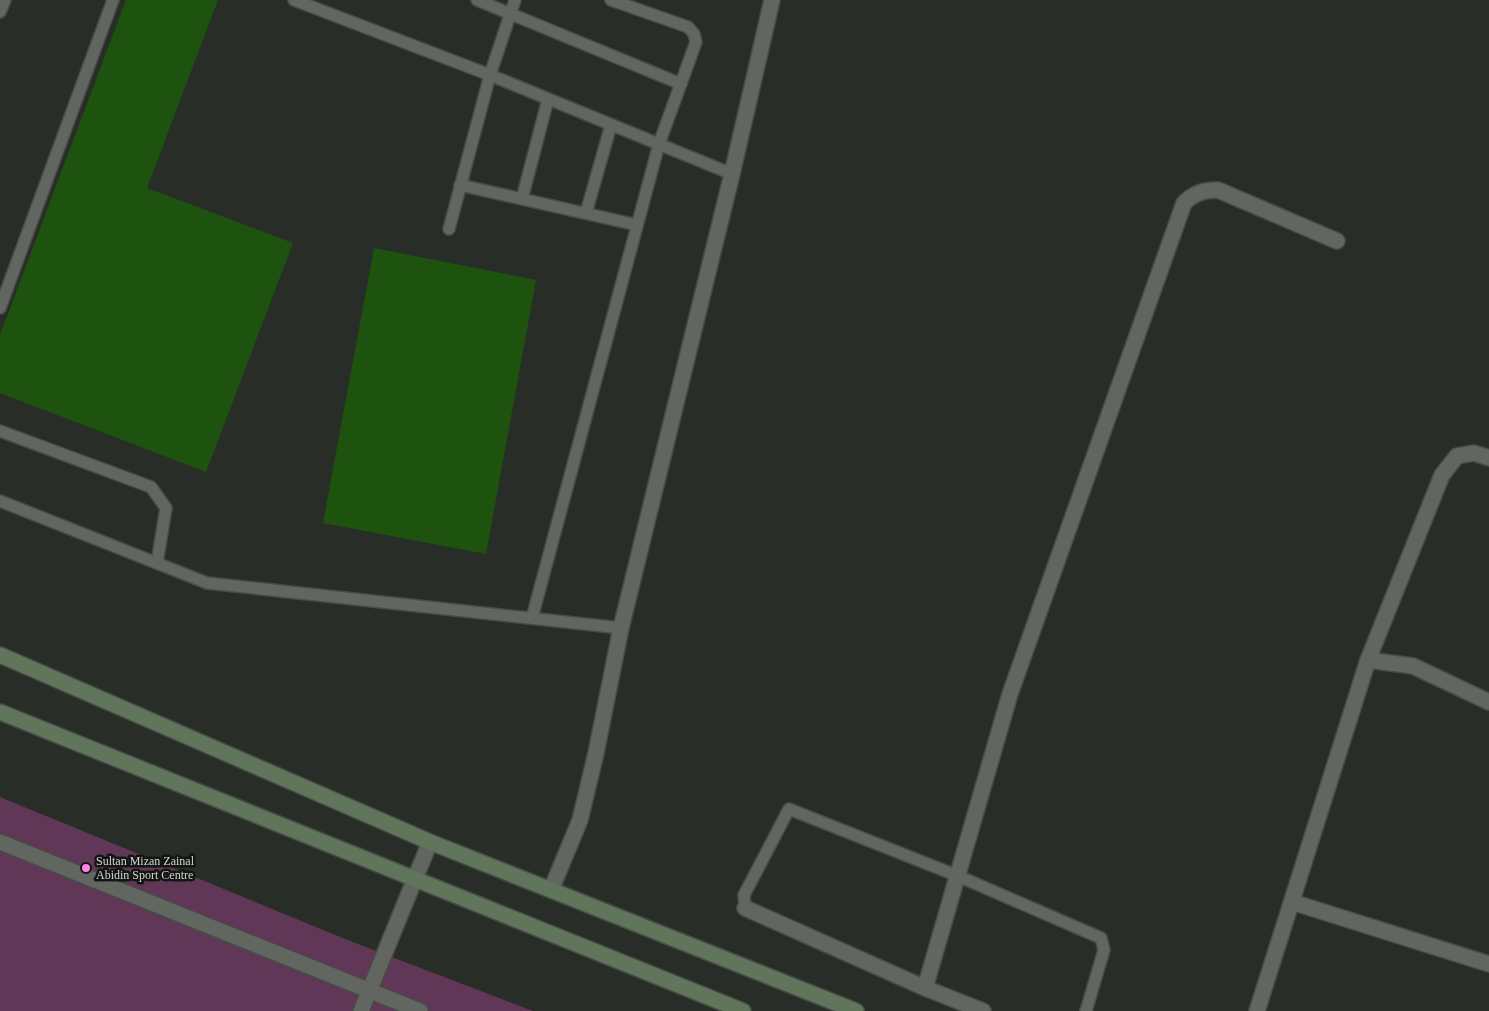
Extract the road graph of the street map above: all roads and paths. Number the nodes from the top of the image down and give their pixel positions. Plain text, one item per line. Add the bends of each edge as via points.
1 (5, 0) edge
2 (113, 0) edge
3 (294, 0) edge
4 (477, 0) edge
5 (515, 0) edge
6 (611, 0) edge
7 (772, 0) edge
8 (318, 4) edge
9 (0, 12) edge
10 (510, 14) junction
11 (490, 75) junction
12 (681, 84) junction
13 (548, 99) junction
14 (611, 125) junction
15 (659, 144) junction
16 (732, 174) junction
17 (460, 185) junction
18 (522, 199) junction
19 (586, 213) junction
20 (637, 225) junction
21 (449, 229) dead end
22 (1338, 241) dead end
23 (0, 308) edge
24 (0, 431) edge
25 (1489, 458) edge
26 (0, 501) edge
27 (157, 563) junction
28 (532, 618) junction
29 (621, 628) junction
30 (0, 655) edge
31 (1368, 660) junction
32 (1489, 702) edge
33 (0, 712) edge
34 (0, 842) edge
35 (430, 842) junction
36 (958, 876) junction
37 (416, 879) junction
38 (551, 890) junction
39 (1292, 902) junction
40 (744, 908) joint
41 (1489, 964) edge
42 (925, 988) junction
43 (370, 990) junction
44 (361, 1011) edge
45 (420, 1011) edge
46 (743, 1011) edge
47 (856, 1011) edge
48 (983, 1011) edge
49 (1086, 1011) edge
50 (1257, 1011) edge

1 - 9 lane
2 - 23 lane
3 - 8 lane
4 - 10 lane
5 - 10 lane
6 - 12 lane via 688,27 694,34 696,42
7 - 16 street
8 - 11 lane
10 - 11 lane
10 - 12 lane
11 - 13 lane
11 - 17 lane
12 - 15 lane
13 - 14 lane
13 - 18 lane
14 - 15 lane
14 - 19 lane
15 - 16 lane
15 - 20 lane
16 - 29 street
17 - 18 lane
17 - 21 lane
18 - 19 lane
19 - 20 lane
20 - 28 lane
22 - 36 street via 1218,190 1204,190 1184,203 1010,694
24 - 27 lane via 151,487 166,508
25 - 31 street via 1474,453 1457,456 1442,475
26 - 27 lane
27 - 28 lane via 207,583
28 - 29 lane
29 - 38 street via 580,820
30 - 35 main road
31 - 32 street via 1413,666
31 - 39 street
33 - 37 main road
34 - 43 street
35 - 37 street
35 - 38 main road
36 - 40 lane via 789,809 744,895
36 - 42 street
36 - 49 lane via 1101,938 1104,950
37 - 43 street
37 - 46 main road
38 - 47 main road
39 - 41 street
39 - 50 street
40 - 42 street
42 - 48 street
43 - 44 street
43 - 45 street

